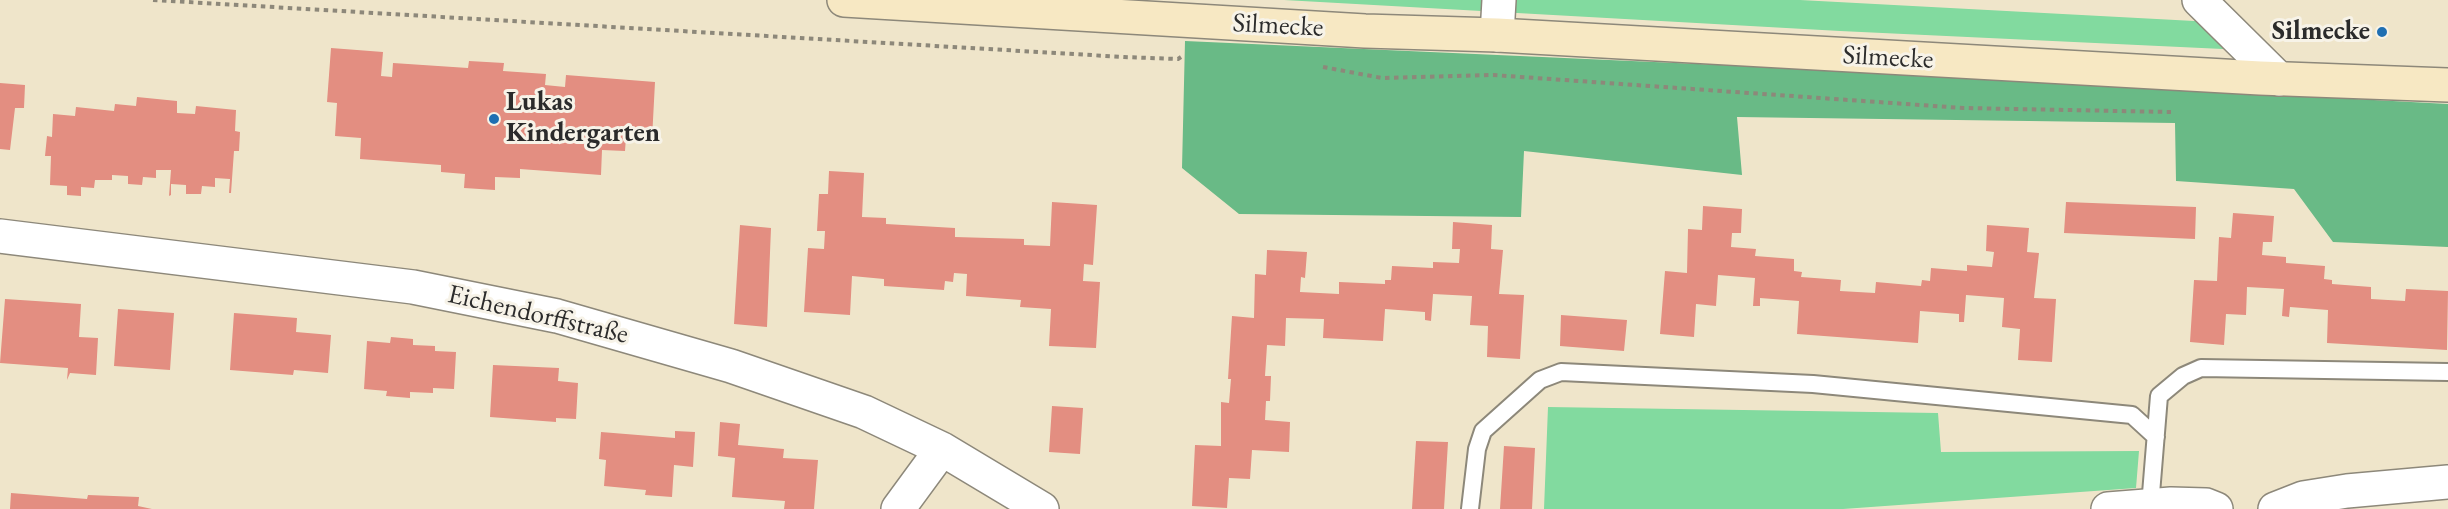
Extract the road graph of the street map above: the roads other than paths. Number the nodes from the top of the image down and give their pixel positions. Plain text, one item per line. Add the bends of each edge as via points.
1 (844, 0) edge
2 (1499, 0) edge
3 (2199, 0) edge
4 (1497, 35) junction
5 (2278, 79) junction
6 (2448, 86) edge
7 (0, 236) edge
8 (2448, 372) edge
9 (2156, 437) junction
10 (942, 449) junction
11 (2448, 482) edge
12 (2150, 506) junction
13 (898, 509) edge
14 (1042, 509) edge
15 (1470, 509) edge
16 (2108, 509) edge
17 (2216, 509) edge
18 (2276, 509) edge

1 - 4 main road, Silmecke
2 - 4 street
3 - 5 street
4 - 5 main road, Silmecke
5 - 6 main road, Silmecke
7 - 10 street, Eichendorffstraße via 412,287 557,316 785,384 864,412
8 - 9 lane via 2201,368 2183,376 2159,396
9 - 12 lane
9 - 15 lane via 2132,415 1813,384 1561,372 1540,380 1483,431
10 - 13 street
10 - 14 street, Eichendorffstraße
11 - 18 street via 2303,498
12 - 16 street
12 - 17 street

